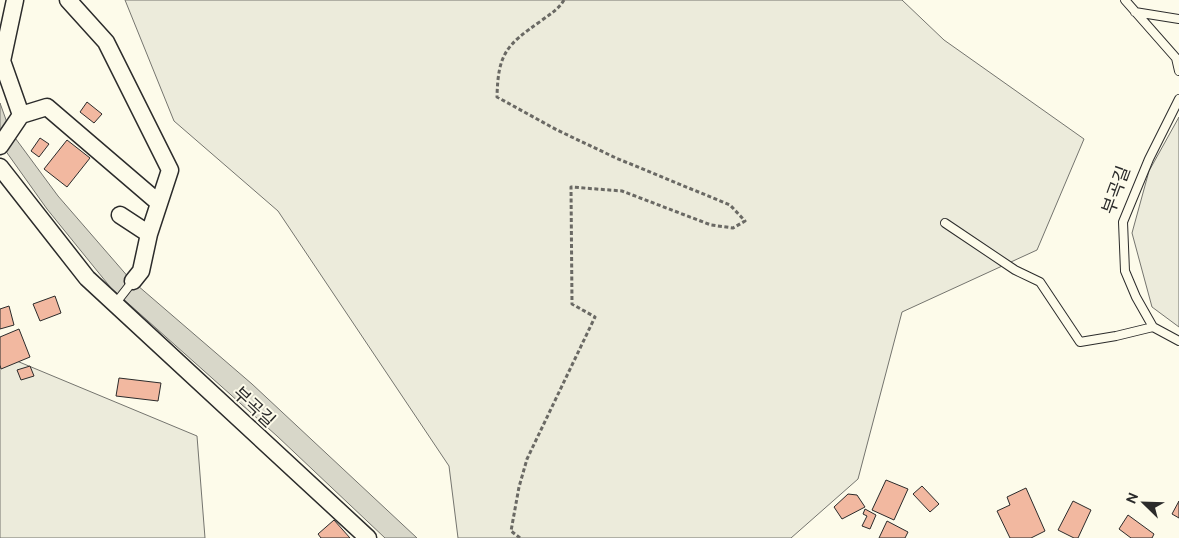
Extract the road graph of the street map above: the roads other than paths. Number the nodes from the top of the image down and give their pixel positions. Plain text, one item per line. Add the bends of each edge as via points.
1 (15, 0) edge
2 (68, 0) edge
3 (1125, 0) edge
4 (1135, 12) junction
5 (1179, 18) edge
6 (1179, 71) edge
7 (1179, 99) edge
8 (21, 115) junction
9 (0, 146) edge
10 (0, 167) edge
11 (159, 203) junction
12 (120, 215) dead end
13 (945, 223) dead end
14 (149, 234) junction
15 (132, 281) joint
16 (118, 300) junction
17 (1153, 327) junction
18 (1179, 341) edge
19 (368, 538) edge

1 - 8 street via 2,61
2 - 11 street via 106,42 170,170
3 - 4 lane
4 - 5 lane
4 - 6 lane via 1176,58
7 - 17 lane, 부곡길 via 1123,222 1124,271
8 - 9 street
8 - 11 street via 47,107
10 - 16 street, 부곡길 via 87,278
11 - 14 street
12 - 14 street
13 - 17 lane via 1015,270 1040,282 1080,342
14 - 15 street via 141,270
15 - 16 lane
16 - 19 street, 부곡길
17 - 18 lane

